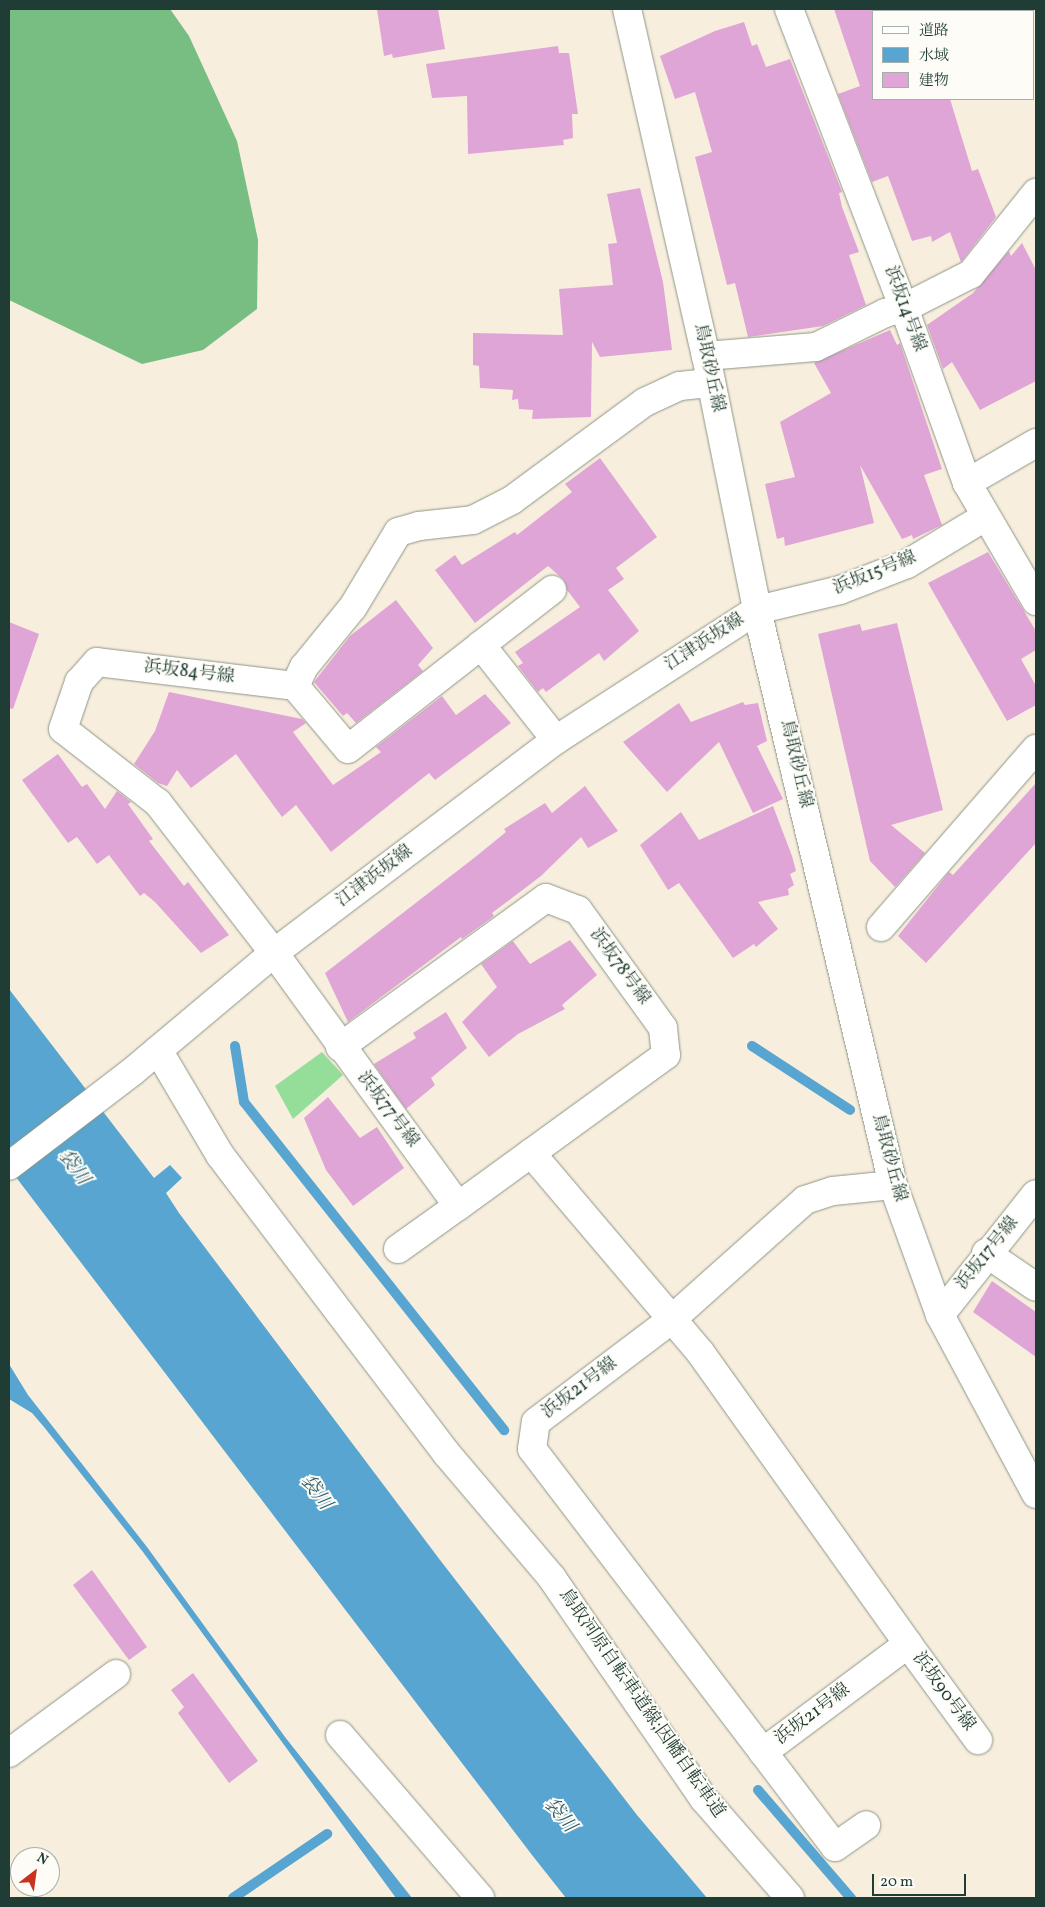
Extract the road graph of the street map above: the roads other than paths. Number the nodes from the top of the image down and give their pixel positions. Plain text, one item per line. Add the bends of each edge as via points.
1 (627, 9) edge
2 (789, 9) edge
3 (1036, 192) edge
4 (904, 308) junction
5 (709, 370) junction
6 (1036, 444) edge
7 (967, 483) junction
8 (985, 517) junction
9 (552, 590) dead end
10 (1036, 602) edge
11 (757, 610) junction
12 (481, 645) junction
13 (295, 686) junction
14 (556, 740) junction
15 (1036, 750) edge
16 (881, 927) dead end
17 (274, 953) junction
18 (340, 1047) junction
19 (158, 1050) junction
20 (531, 1153) junction
21 (9, 1166) edge
22 (893, 1185) junction
23 (1036, 1194) edge
24 (458, 1206) junction
25 (398, 1249) dead end
26 (986, 1253) junction
27 (1033, 1278) edge
28 (940, 1315) junction
29 (672, 1319) junction
30 (1036, 1494) edge
31 (908, 1644) junction
32 (116, 1674) dead end
33 (340, 1735) dead end
34 (978, 1740) dead end
35 (763, 1752) junction
36 (9, 1754) edge
37 (866, 1825) dead end
38 (480, 1898) edge
39 (790, 1898) edge

1 - 5 street, 鳥取砂丘線
2 - 4 street, 浜坂14号線
3 - 4 street via 971,274
4 - 5 street via 885,312 816,347
4 - 7 street, 浜坂14号線
5 - 11 street, 鳥取砂丘線
5 - 13 street via 645,402 512,500 473,520 419,526 398,532 353,607 304,667
6 - 7 street
7 - 8 street, 浜坂14号線
8 - 10 street, 浜坂14号線
8 - 11 street, 浜坂15号線 via 907,564 840,590
9 - 12 street
11 - 14 street, 江津浜坂線
11 - 22 street, 鳥取砂丘線
12 - 13 street via 348,750
12 - 14 street
13 - 17 street, 浜坂84号線 via 96,662 79,682 63,729 158,803
14 - 17 street, 江津浜坂線
15 - 16 street
17 - 18 street, 浜坂77号線
17 - 19 street, 江津浜坂線
18 - 20 street, 浜坂78号線 via 546,898 578,910 663,1028 666,1055
18 - 24 street, 浜坂77号線
19 - 21 street, 江津浜坂線
19 - 39 street, 鳥取河原自転車道線;因幡自転車道 via 232,1171 447,1454 552,1578 704,1799
20 - 24 street, 浜坂78号線
20 - 29 street
22 - 28 street, 鳥取砂丘線
22 - 29 street, 浜坂21号線 via 833,1190 805,1200
23 - 26 street, 浜坂17号線
24 - 25 street
26 - 27 street
26 - 28 street, 浜坂17号線
28 - 30 street, 鳥取砂丘線
29 - 31 street via 706,1360
29 - 35 street, 浜坂21号線 via 536,1422 532,1449
31 - 34 street, 浜坂90号線
31 - 35 street, 浜坂21号線
32 - 36 street
33 - 38 street
35 - 37 street via 835,1847

